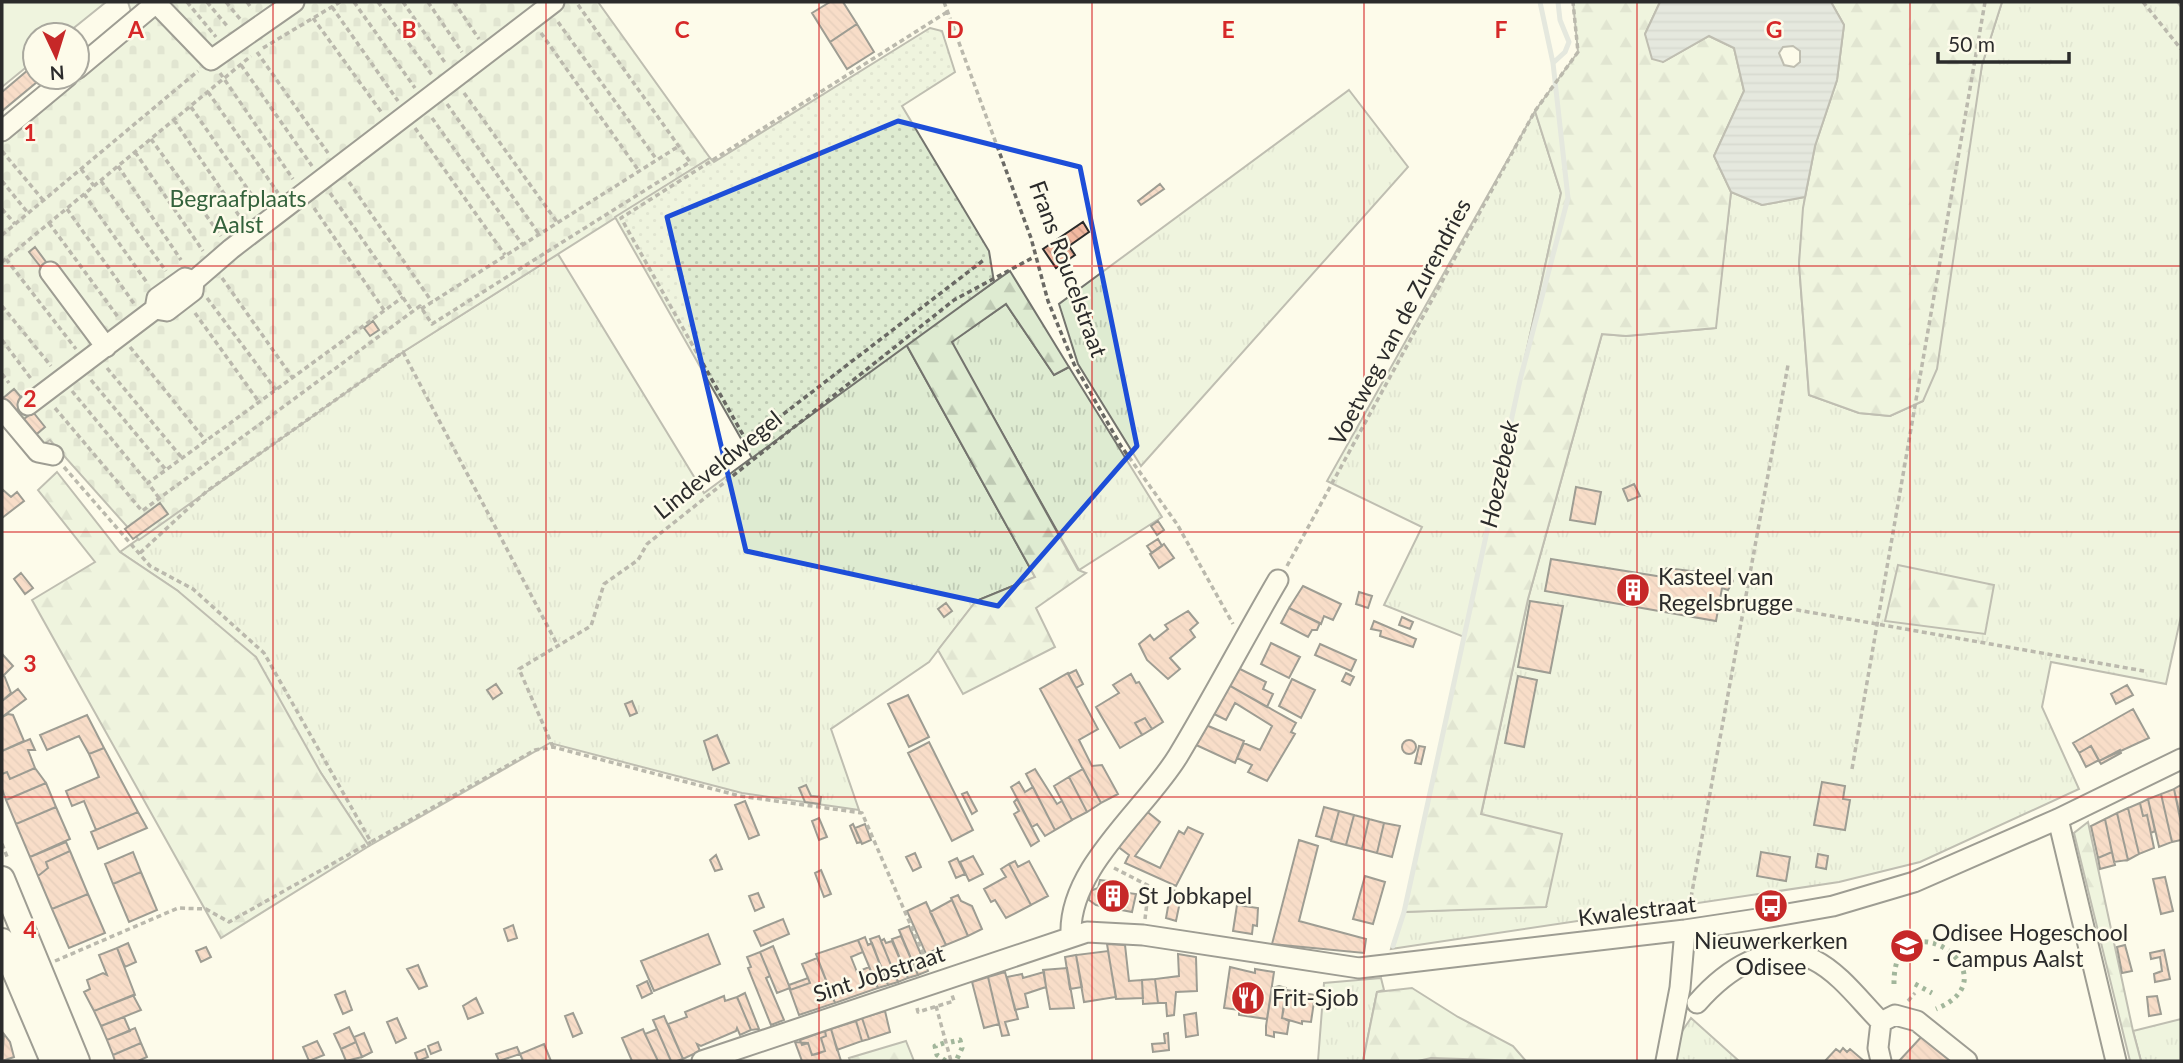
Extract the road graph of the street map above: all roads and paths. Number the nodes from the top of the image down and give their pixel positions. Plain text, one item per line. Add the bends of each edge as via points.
1 (187, 2) edge
2 (207, 2) edge
3 (226, 2) edge
4 (294, 2) edge
5 (340, 2) edge
6 (354, 2) edge
7 (377, 2) edge
8 (403, 2) edge
9 (428, 2) edge
10 (454, 2) edge
11 (576, 2) edge
12 (944, 2) edge
13 (1573, 2) edge
14 (1985, 2) edge
15 (2143, 2) edge
16 (156, 3) edge
17 (551, 4) edge
18 (332, 6) junction
19 (947, 12) junction
20 (313, 18) junction
21 (531, 19) junction
22 (231, 45) junction
23 (2181, 49) edge
24 (257, 52) junction
25 (488, 52) junction
26 (91, 57) edge
27 (241, 65) junction
28 (223, 79) junction
29 (50, 91) edge
30 (208, 92) junction
31 (431, 96) junction
32 (190, 106) junction
33 (174, 120) junction
34 (2, 131) edge
35 (151, 139) junction
36 (679, 146) junction
37 (2, 151) edge
38 (135, 152) junction
39 (657, 160) junction
40 (118, 166) junction
41 (338, 167) junction
42 (81, 169) junction
43 (639, 171) junction
44 (321, 180) junction
45 (2, 181) edge
46 (100, 181) junction
47 (94, 186) junction
48 (84, 194) junction
49 (304, 194) junction
50 (43, 200) junction
51 (288, 206) junction
52 (66, 208) junction
53 (2, 209) edge
54 (28, 213) junction
55 (269, 220) junction
56 (556, 222) junction
57 (49, 223) junction
58 (15, 224) junction
59 (251, 234) junction
60 (539, 234) junction
61 (2, 235) edge
62 (522, 244) junction
63 (231, 249) junction
64 (505, 255) junction
65 (1034, 257) junction
66 (985, 259) dead end
67 (4, 260) edge
68 (213, 265) junction
69 (50, 272) dead end
70 (185, 288) junction
71 (403, 297) junction
72 (432, 302) junction
73 (2, 306) edge
74 (152, 308) junction
75 (421, 309) junction
76 (384, 310) junction
77 (413, 312) junction
78 (2, 340) edge
79 (102, 349) junction
80 (1788, 365) dead end
81 (2, 374) edge
82 (292, 378) junction
83 (62, 380) junction
84 (9, 383) dead end
85 (276, 390) junction
86 (259, 402) junction
87 (16, 412) edge
88 (206, 441) junction
89 (52, 455) joint
90 (182, 458) junction
91 (166, 470) junction
92 (148, 483) junction
93 (160, 498) junction
94 (140, 553) junction
95 (1278, 580) joint
96 (1746, 601) junction
97 (1875, 626) junction
98 (558, 646) junction
99 (1240, 646) junction
100 (2144, 671) dead end
101 (553, 747) junction
102 (2181, 759) edge
103 (1852, 769) dead end
104 (2058, 819) junction
105 (371, 842) junction
106 (1098, 859) junction
107 (2, 879) edge
108 (1685, 930) junction
109 (1143, 935) junction
110 (1071, 936) junction
111 (9, 944) edge
112 (38, 968) junction
113 (935, 982) junction
114 (1697, 1003) dead end
115 (936, 1006) dead end
116 (1881, 1022) junction
117 (53, 1061) edge
118 (77, 1061) edge
119 (702, 1061) edge
120 (951, 1061) edge
121 (1666, 1061) edge
122 (1881, 1061) edge
123 (1967, 1061) edge
124 (2116, 1061) edge

1 - 22 path
2 - 22 path
3 - 22 path
4 - 22 street
5 - 18 path
6 - 31 path
7 - 31 path
8 - 31 path
9 - 31 path
10 - 25 path
11 - 36 path
12 - 19 path, Frans Roucelstraat
13 - 95 path, Voetweg van de Zurendries via 1578,52 1535,111
14 - 97 path
15 - 23 path
16 - 22 street
16 - 26 street
17 - 21 street
17 - 39 path
18 - 20 path
18 - 31 path
19 - 65 path, Frans Roucelstraat via 1031,238
19 - 66 path via 621,218 747,442
20 - 24 path
20 - 31 path
21 - 25 street
21 - 43 path
22 - 42 path
24 - 27 path
24 - 41 path
25 - 31 street
27 - 28 path
27 - 44 path
28 - 30 path
28 - 49 path
29 - 34 street
30 - 32 path
30 - 51 path
31 - 41 street
31 - 56 path
31 - 60 path
31 - 62 path
31 - 64 path
32 - 33 path
32 - 55 path
33 - 35 path
33 - 59 path
35 - 38 path
35 - 63 path
36 - 39 path
36 - 75 path via 690,162 432,324
37 - 50 path
38 - 40 path
38 - 68 path
39 - 43 path
40 - 46 path
40 - 70 path
41 - 44 street
41 - 72 path
42 - 47 path
42 - 50 path
43 - 56 path
44 - 49 street
44 - 71 path
45 - 54 path
46 - 47 path
46 - 70 path
47 - 48 path
48 - 52 path
48 - 74 path
49 - 51 street
49 - 76 path
50 - 54 path
51 - 55 street
52 - 57 path
52 - 74 path
53 - 58 path
54 - 58 path
55 - 59 street
56 - 60 path
57 - 67 path
57 - 79 path
58 - 61 path
59 - 63 street
60 - 62 path
62 - 64 path
63 - 68 street
64 - 72 path
65 - 98 path, Lindeveldwegel via 954,300 647,544 638,559 604,584 592,626
65 - 99 path, Frans Roucelstraat via 1074,364 1121,446 1177,524 1229,614
67 - 79 path
68 - 70 street
68 - 82 path
69 - 79 street
70 - 74 street
70 - 85 path
70 - 86 path
71 - 76 path
71 - 77 path
72 - 75 path
73 - 83 path
74 - 79 street
75 - 77 path
76 - 82 path
77 - 93 path
78 - 87 path
79 - 83 street
79 - 88 path
79 - 90 path
79 - 91 path
80 - 96 path
81 - 84 path
82 - 85 path
83 - 87 street
83 - 92 path
85 - 86 path
86 - 88 path
87 - 89 street via 38,452
87 - 93 path via 142,511
88 - 90 path
89 - 94 path
90 - 91 path
91 - 92 path
92 - 93 path
94 - 98 path via 207,491 403,352
94 - 105 path via 150,565 193,589 264,653
95 - 99 street
96 - 97 path
96 - 108 path
97 - 100 path
97 - 103 path
98 - 101 path, Lindeveldwegel via 519,669
99 - 106 street via 1177,758
101 - 105 path via 535,750
101 - 113 path via 740,796 862,813
102 - 104 street, Kwalestraat
104 - 108 street, Kwalestraat via 1914,882 1833,906
104 - 124 street
105 - 112 path via 229,922 206,909 178,908
106 - 109 path via 1149,886
106 - 110 street via 1074,903
107 - 111 main road
108 - 109 street, Kwalestraat via 1359,968
108 - 121 street
109 - 110 street, Kwalestraat via 1104,932
110 - 113 street, Sint Jobstraat
111 - 112 main road
111 - 117 main road
112 - 118 main road
113 - 119 street, Sint Jobstraat
114 - 116 street via 1729,970 1750,960 1796,955 1833,974
115 - 120 path
116 - 122 street
116 - 123 street via 1895,1015 1917,1021

